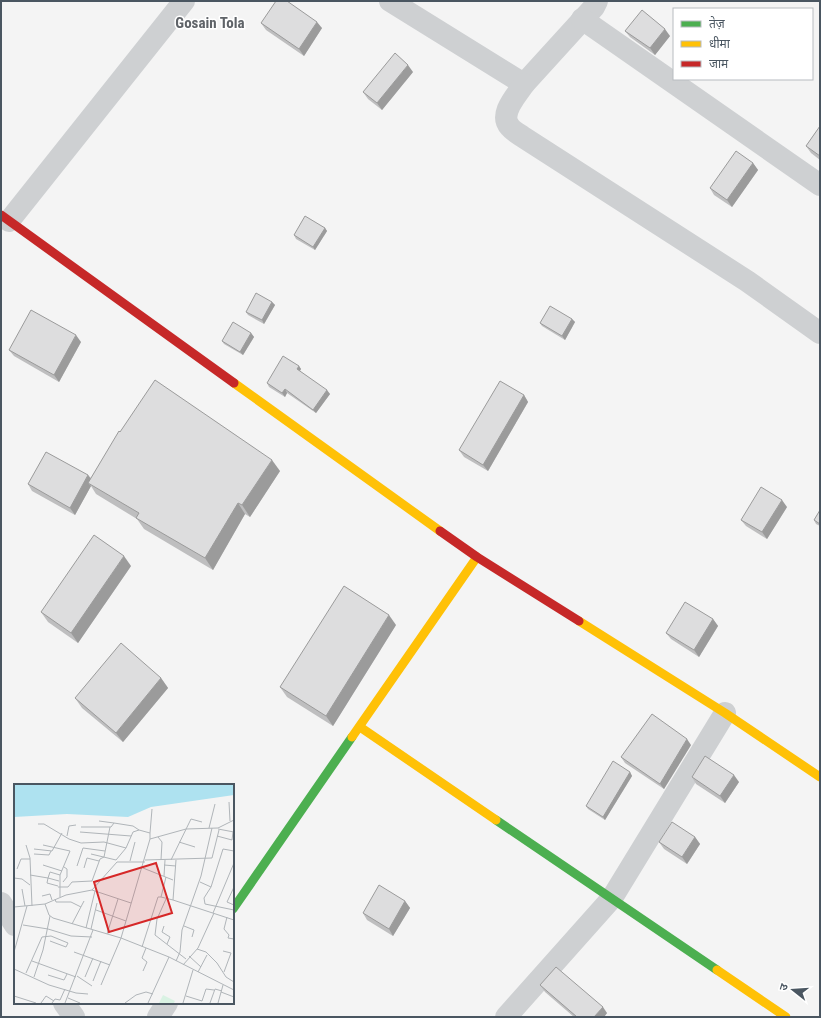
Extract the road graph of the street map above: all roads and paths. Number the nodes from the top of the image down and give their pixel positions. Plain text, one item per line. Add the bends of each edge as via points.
1 (184, 1) edge
2 (390, 1) edge
3 (596, 1) edge
4 (582, 19) junction
5 (524, 84) junction
6 (820, 185) edge
7 (5, 218) edge
8 (820, 333) edge
9 (477, 557) junction
10 (725, 713) junction
11 (360, 727) junction
12 (820, 777) edge
13 (612, 898) junction
14 (1, 903) edge
15 (234, 908) edge
16 (14, 923) edge
17 (65, 1004) edge
18 (166, 1004) edge
19 (74, 1017) edge
20 (158, 1017) edge
21 (506, 1017) edge
22 (786, 1017) edge

1 - 7 street
2 - 5 street
3 - 4 street
4 - 5 street
4 - 6 street
5 - 8 street via 509,107 506,118 509,126 747,281
7 - 9 street
9 - 10 street
9 - 11 street
10 - 12 street
10 - 13 street
11 - 13 street
11 - 15 street
13 - 21 street
13 - 22 street
14 - 16 street
17 - 19 street
18 - 20 street

